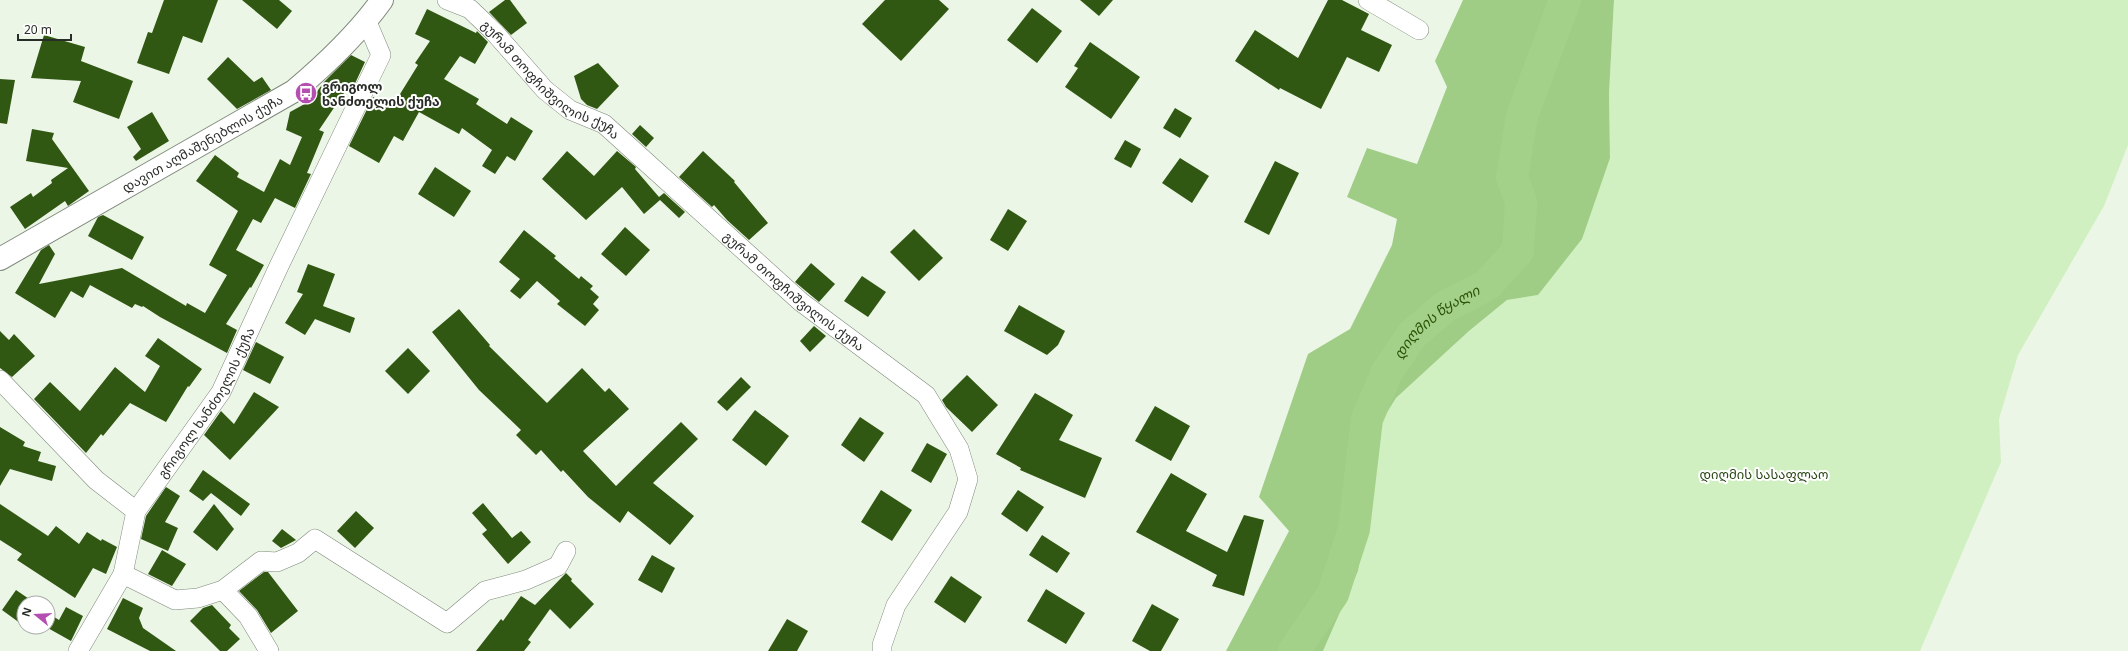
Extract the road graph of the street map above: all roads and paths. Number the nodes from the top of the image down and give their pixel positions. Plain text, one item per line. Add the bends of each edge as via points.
1 (382, 0) edge
2 (447, 0) edge
3 (1368, 0) edge
4 (475, 4) edge
5 (367, 22) junction
6 (1419, 30) dead end
7 (0, 259) edge
8 (0, 380) edge
9 (136, 511) junction
10 (566, 551) dead end
11 (123, 574) junction
12 (223, 590) junction
13 (78, 651) edge
14 (269, 651) edge
15 (882, 651) edge

1 - 5 street, დავით აღმაშენებლის ქუჩა
2 - 4 street, გურამ თოფჩიშვილის ქუჩა
3 - 6 street
4 - 15 street, გურამ თოფჩიშვილის ქუჩა via 494,32 545,90 570,110 604,124 801,302 926,395 959,449 968,479 958,512 896,605
5 - 7 street, დავით აღმაშენებლის ქუჩა via 294,91
5 - 9 street, გრიგოლ ხანძთელის ქუჩა via 381,55 221,392
8 - 9 street via 96,480
9 - 11 street, გრიგოლ ხანძთელის ქუჩა
10 - 12 street via 558,566 526,580 485,591 447,623 315,539 298,553 277,562 261,562
11 - 12 street via 175,600 198,598
11 - 13 street, გრიგოლ ხანძთელის ქუჩა
12 - 14 street via 248,616

